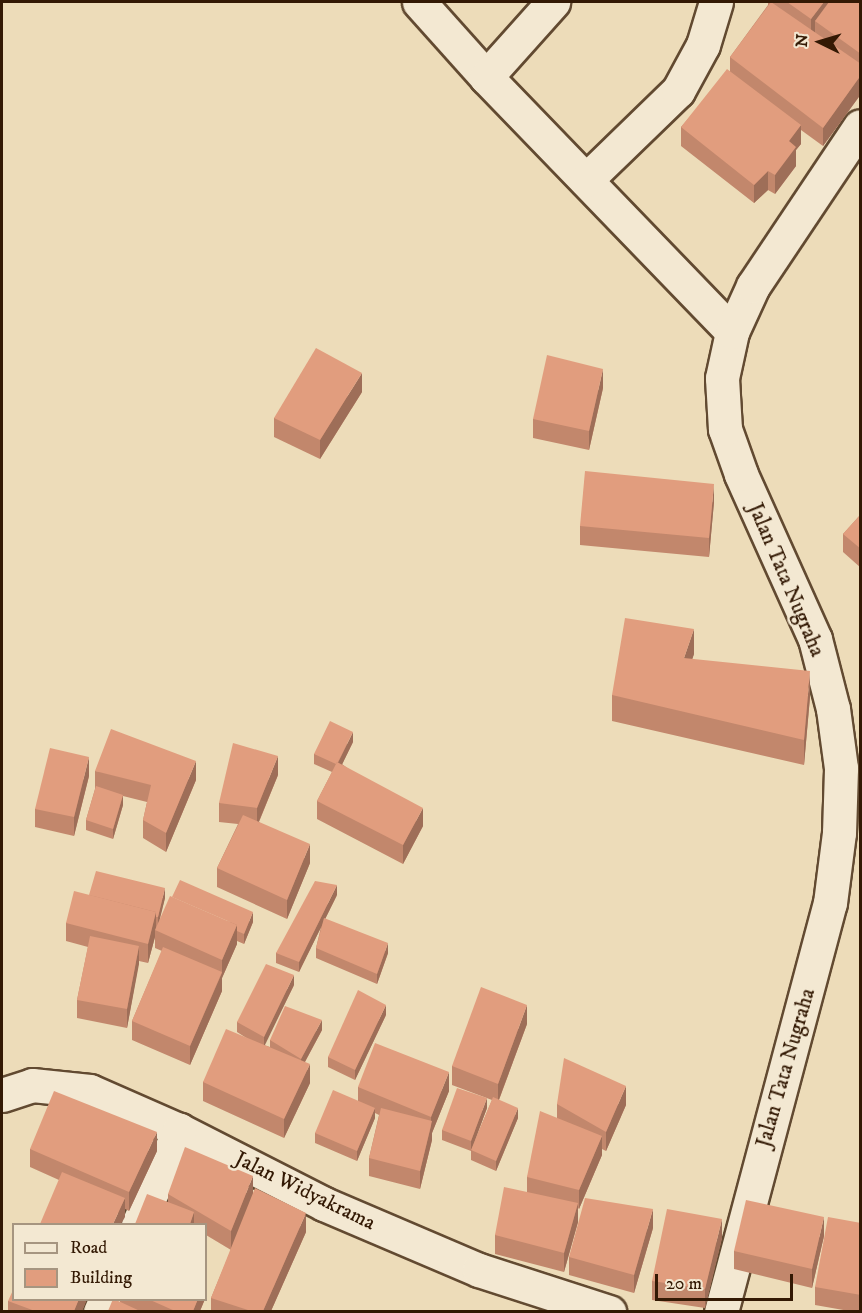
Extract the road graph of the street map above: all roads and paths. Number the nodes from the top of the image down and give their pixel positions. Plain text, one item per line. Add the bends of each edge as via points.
1 (419, 2) edge
2 (553, 2) edge
3 (716, 2) edge
4 (486, 77) junction
5 (861, 126) edge
6 (586, 180) junction
7 (732, 332) junction
8 (2, 1095) edge
9 (179, 1130) junction
10 (138, 1223) edge
11 (534, 1301) edge
12 (609, 1311) edge
13 (722, 1311) edge

1 - 4 street
2 - 4 street
3 - 6 street via 703,45 678,91
4 - 6 street
5 - 7 street, Jalan Tata Nugraha via 753,286
6 - 7 street
7 - 13 street, Jalan Tata Nugraha via 722,378 725,429 741,474 815,639 833,709 841,768 839,833 830,903
8 - 9 street, Jalan Widyakrama via 32,1085 90,1091
9 - 10 street
9 - 11 street, Jalan Widyakrama via 324,1204 479,1270
11 - 12 street, Jalan Widyakrama

